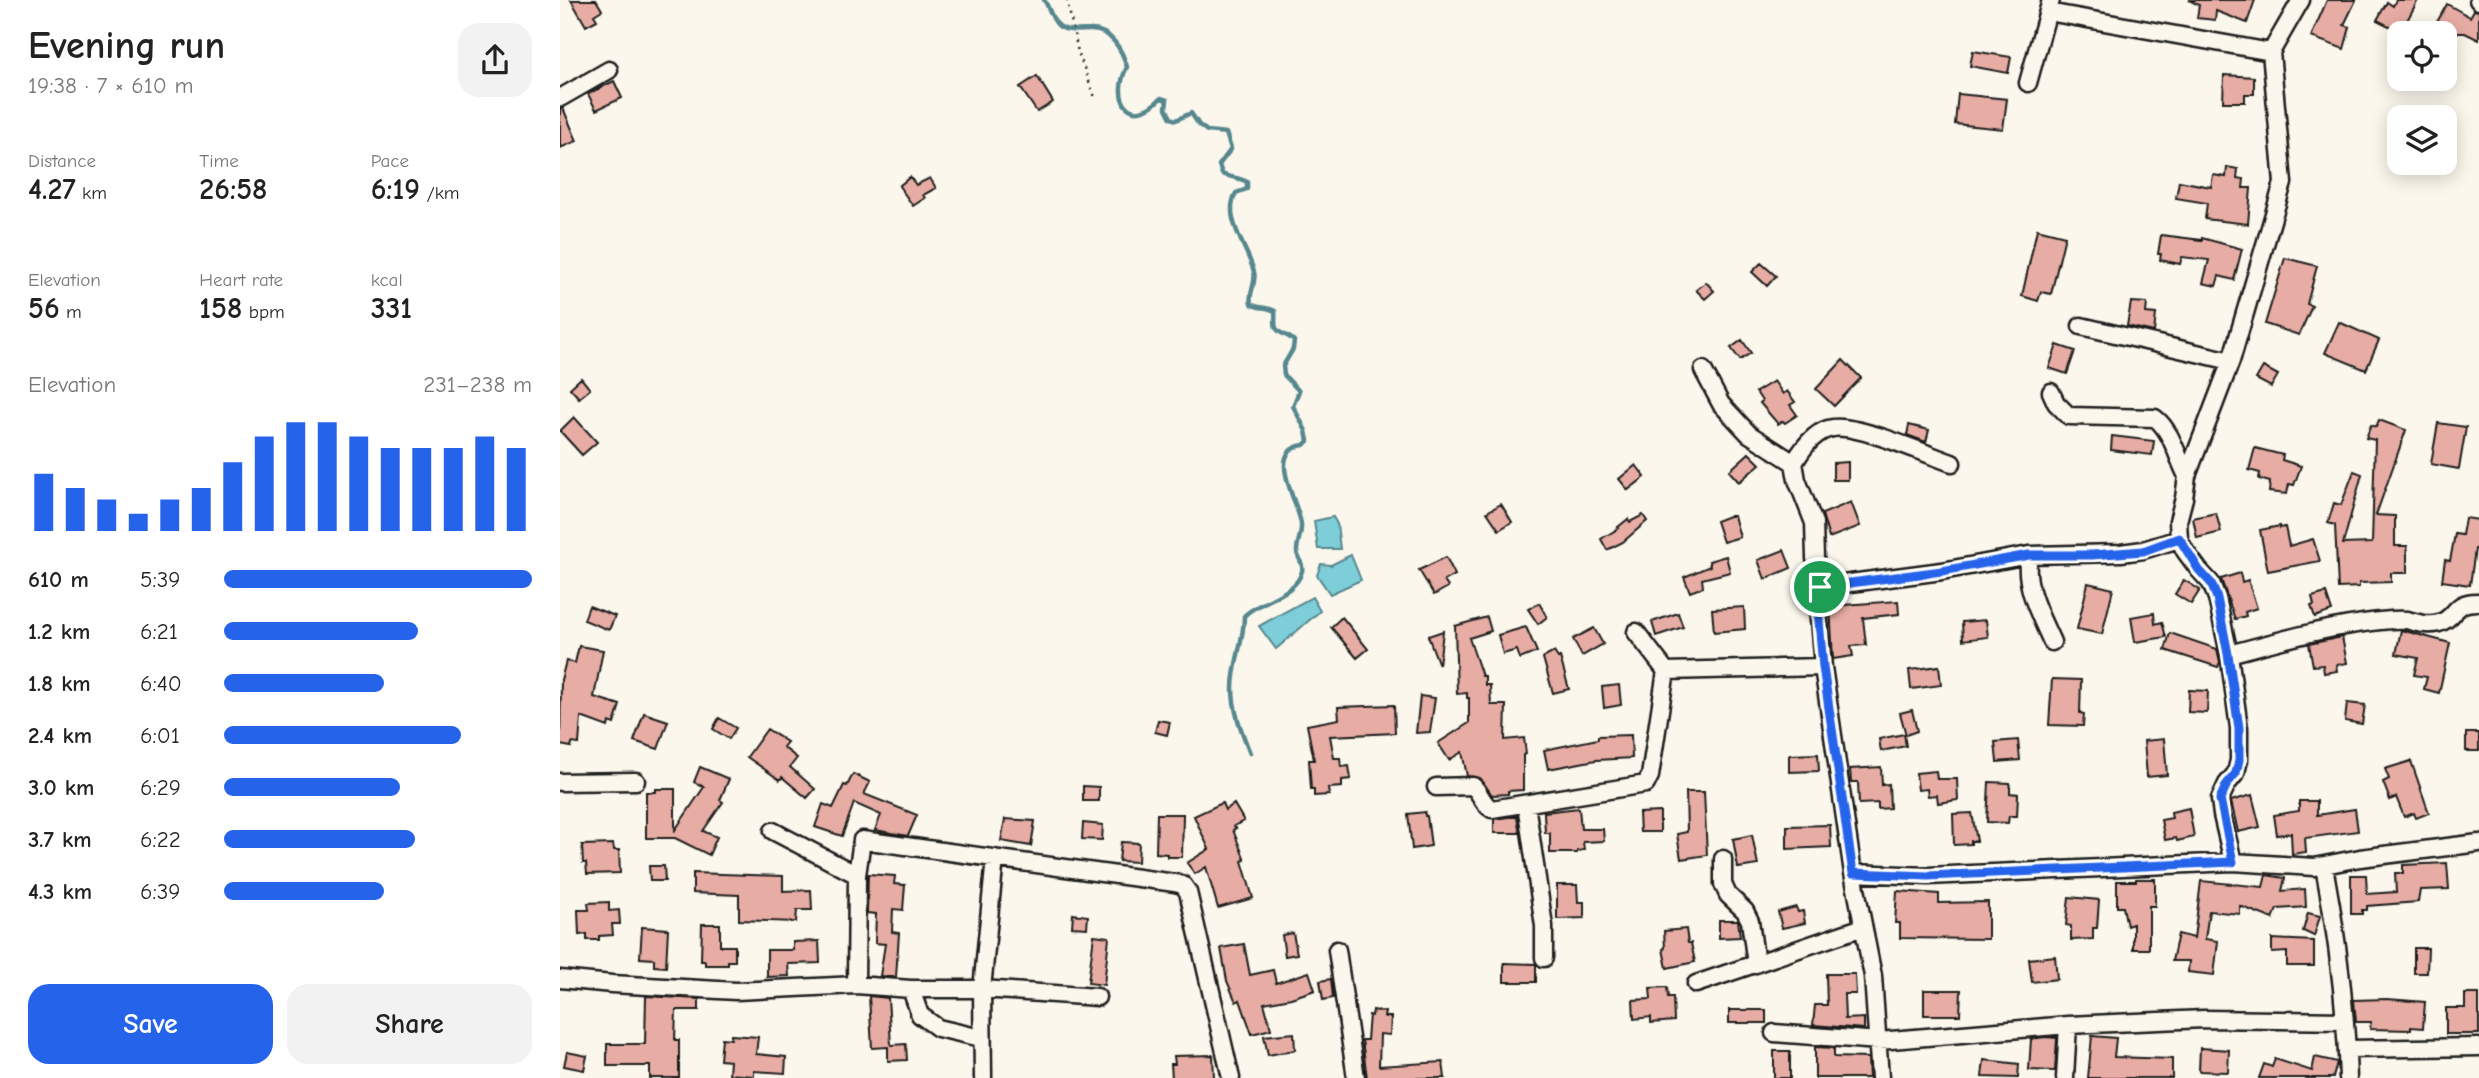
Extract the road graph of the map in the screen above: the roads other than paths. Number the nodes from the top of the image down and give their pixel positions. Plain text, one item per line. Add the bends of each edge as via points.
1 (2301, 0) edge
2 (2049, 6) edge
3 (2271, 52) junction
4 (610, 70) dead end
5 (2028, 83) dead end
6 (560, 97) edge
7 (2081, 326) dead end
8 (2231, 361) junction
9 (1703, 370) dead end
10 (2052, 391) dead end
11 (1794, 463) junction
12 (1952, 463) dead end
13 (2187, 476) junction
14 (2179, 538) junction
15 (2029, 555) junction
16 (1820, 587) junction
17 (2479, 602) edge
18 (1636, 632) dead end
19 (2052, 642) dead end
20 (2228, 654) junction
21 (1823, 667) junction
22 (1666, 671) junction
23 (636, 781) dead end
24 (560, 782) edge
25 (1437, 787) dead end
26 (1526, 804) junction
27 (774, 831) dead end
28 (2479, 843) edge
29 (995, 858) junction
30 (1723, 859) dead end
31 (2233, 862) junction
32 (2324, 866) junction
33 (1853, 873) junction
34 (857, 875) junction
35 (1863, 927) junction
36 (1337, 950) dead end
37 (1544, 958) dead end
38 (1756, 964) junction
39 (560, 979) edge
40 (1696, 984) dead end
41 (856, 985) junction
42 (911, 989) junction
43 (982, 989) junction
44 (1097, 997) dead end
45 (2345, 1021) junction
46 (2068, 1025) junction
47 (1774, 1032) dead end
48 (981, 1038) junction
49 (1879, 1041) junction
50 (2479, 1047) edge
51 (2347, 1049) junction
52 (983, 1078) edge
53 (1231, 1078) edge
54 (1356, 1078) edge
55 (1880, 1078) edge
56 (2066, 1078) edge
57 (2348, 1078) edge

1 - 3 street
2 - 3 street
2 - 5 street
3 - 8 street via 2283,183
4 - 6 street
7 - 8 street
8 - 13 street
9 - 11 street via 1721,404 1749,434
10 - 13 street via 2069,416 2155,418 2169,436
11 - 12 street via 1816,435 1832,428 1854,429
11 - 16 street via 1814,523
13 - 14 street
14 - 15 street via 2121,554
14 - 20 street via 2211,583
15 - 16 street
15 - 19 street via 2026,569
16 - 21 street
17 - 20 street via 2457,606 2438,623 2369,622
18 - 22 street
20 - 31 street via 2239,760 2220,799
21 - 22 street
21 - 33 street
22 - 26 street via 1646,784
23 - 24 street
25 - 26 street via 1473,786 1492,809
26 - 37 street via 1544,926
27 - 34 street
28 - 32 street
29 - 34 street via 862,840
29 - 43 street
29 - 53 street via 1183,885
30 - 38 street via 1723,884 1750,921
31 - 32 street
31 - 33 street via 1928,876
32 - 45 street
33 - 35 street
34 - 41 street
35 - 38 street
35 - 49 street
36 - 54 street
38 - 40 street
39 - 41 street via 736,991
41 - 42 street
42 - 43 street
42 - 48 street via 920,1015 938,1028
43 - 44 street
43 - 48 street
45 - 46 street via 2204,1019
45 - 51 street
46 - 49 street
46 - 56 street
47 - 49 street
48 - 52 street
49 - 55 street
50 - 51 street
51 - 57 street

